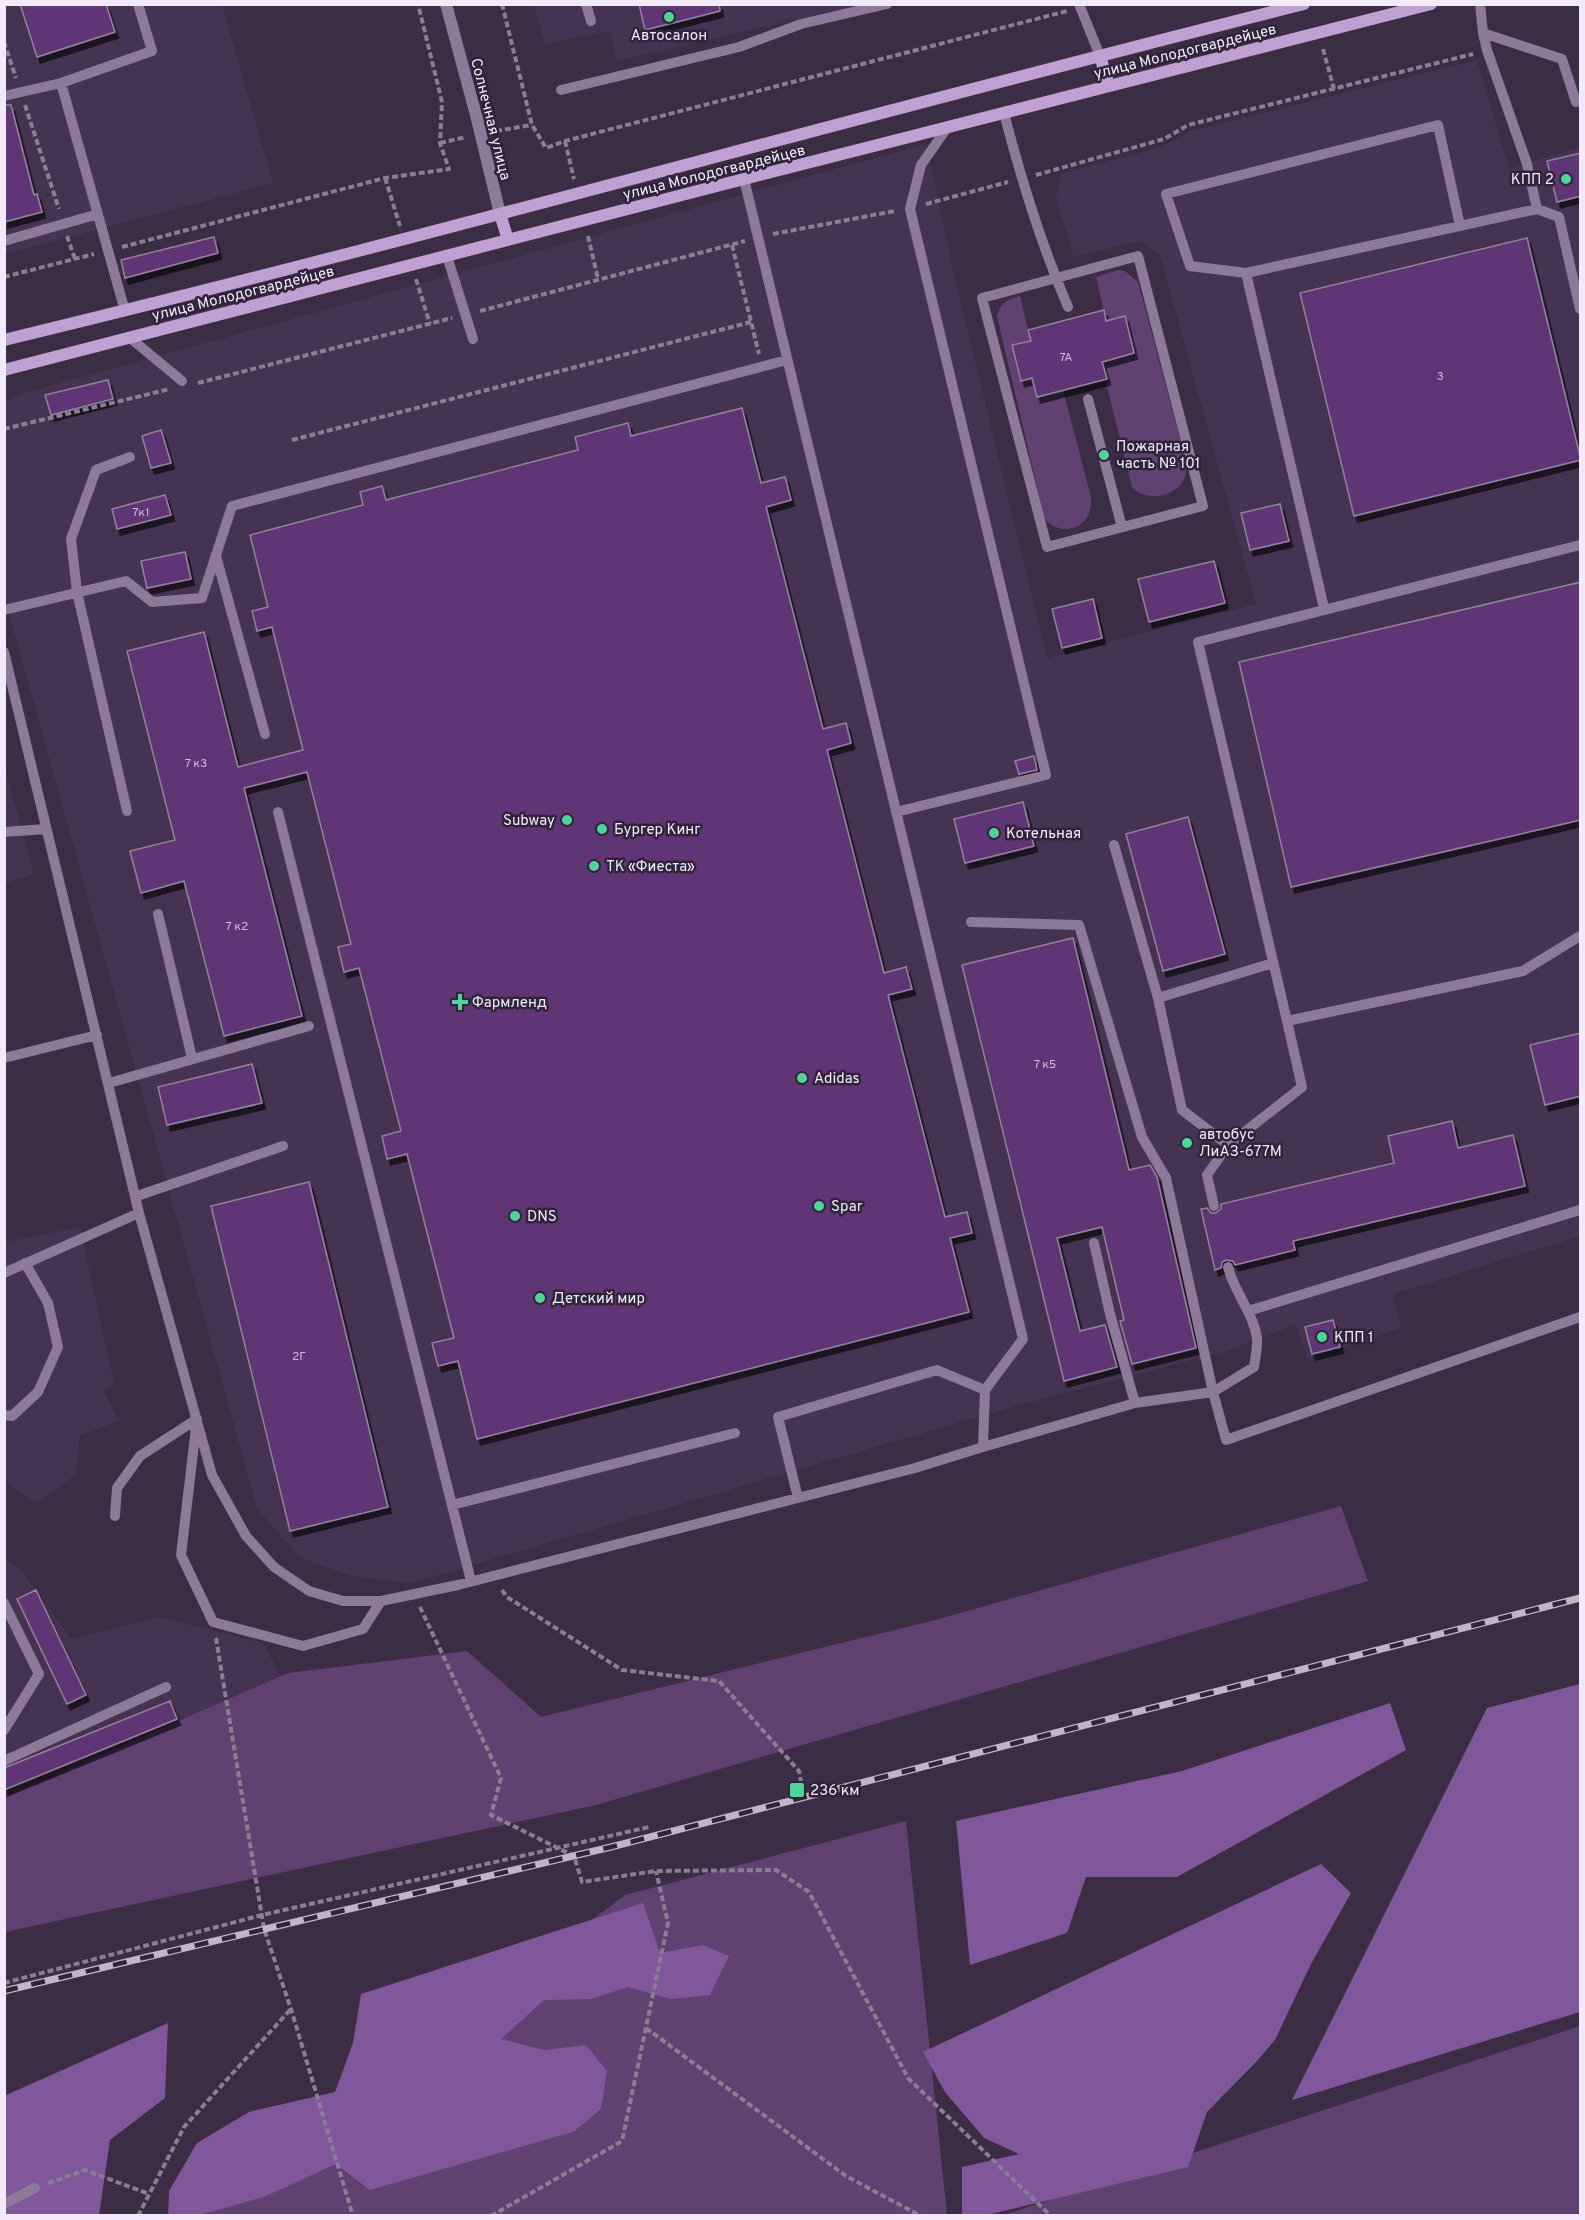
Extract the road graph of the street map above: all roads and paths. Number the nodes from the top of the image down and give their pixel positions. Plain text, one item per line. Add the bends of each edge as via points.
1 (138, 4) edge
2 (418, 4) edge
3 (446, 4) edge
4 (502, 4) edge
5 (586, 4) edge
6 (887, 4) edge
7 (1304, 4) edge
8 (1431, 4) edge
9 (1480, 4) edge
10 (1080, 6) edge
11 (591, 21) dead end
12 (1483, 33) junction
13 (4, 42) edge
14 (1100, 56) junction
15 (61, 83) junction
16 (1109, 86) junction
17 (561, 90) dead end
18 (21, 92) junction
19 (4, 96) edge
20 (1576, 102) dead end
21 (1004, 113) junction
22 (947, 128) junction
23 (744, 179) junction
24 (1537, 209) junction
25 (98, 214) junction
26 (500, 214) junction
27 (63, 224) junction
28 (1460, 226) junction
29 (508, 240) junction
30 (4, 241) edge
31 (732, 244) dead end
32 (109, 250) junction
33 (447, 256) junction
34 (75, 260) junction
35 (1246, 273) junction
36 (4, 278) edge
37 (1055, 278) junction
38 (1068, 307) dead end
39 (1581, 309) edge
40 (125, 311) junction
41 (751, 322) junction
42 (129, 337) junction
43 (473, 339) dead end
44 (4, 340) edge
45 (788, 360) junction
46 (762, 366) junction
47 (4, 370) edge
48 (182, 381) dead end
49 (1088, 399) dead end
50 (292, 440) dead end
51 (130, 457) dead end
52 (1122, 527) junction
53 (1581, 545) edge
54 (216, 556) junction
55 (77, 592) junction
56 (1324, 608) junction
57 (4, 610) edge
58 (4, 652) edge
59 (13, 684) junction
60 (4, 693) edge
61 (265, 735) dead end
62 (127, 811) dead end
63 (278, 812) dead end
64 (896, 812) junction
65 (46, 829) junction
66 (4, 832) edge
67 (1114, 845) dead end
68 (158, 914) dead end
69 (971, 922) dead end
70 (1581, 936) edge
71 (1274, 963) junction
72 (1158, 998) junction
73 (1287, 1020) junction
74 (309, 1026) dead end
75 (97, 1035) junction
76 (4, 1058) edge
77 (192, 1058) junction
78 (109, 1083) junction
79 (1228, 1145) junction
80 (283, 1146) dead end
81 (137, 1196) junction
82 (1214, 1206) dead end
83 (1581, 1210) edge
84 (139, 1214) junction
85 (1094, 1243) dead end
86 (25, 1263) junction
87 (1228, 1267) dead end
88 (4, 1273) edge
89 (1248, 1311) junction
90 (1581, 1317) edge
91 (985, 1390) junction
92 (1212, 1392) junction
93 (1135, 1403) junction
94 (4, 1415) edge
95 (197, 1419) junction
96 (735, 1433) dead end
97 (983, 1447) junction
98 (798, 1498) junction
99 (452, 1505) junction
100 (115, 1516) dead end
101 (489, 1576) junction
102 (471, 1581) junction
103 (414, 1594) junction
104 (381, 1601) junction
105 (4, 1603) edge
106 (213, 1622) junction
107 (166, 1687) dead end
108 (4, 1730) edge
109 (4, 1761) edge
110 (802, 1787) dead end
111 (649, 1827) dead end
112 (557, 1848) junction
113 (656, 1871) junction
114 (262, 1915) junction
115 (4, 1983) edge
116 (291, 2009) junction
117 (646, 2028) junction
118 (35, 2188) joint
119 (149, 2194) junction
120 (4, 2204) edge
121 (138, 2216) edge
122 (353, 2216) edge
123 (490, 2216) edge
124 (921, 2216) edge
125 (1051, 2216) edge

1 - 15 lane via 152,51
2 - 32 path via 442,102 440,142 449,169 385,178
3 - 26 street, Солнечная улица
4 - 10 path via 532,124 546,148
5 - 11 lane
6 - 17 lane via 801,24 739,47
7 - 14 main road, улица Молодогвардейцев
8 - 16 main road, улица Молодогвардейцев
9 - 12 lane
10 - 14 lane
12 - 20 lane via 1562,59
12 - 24 lane via 1527,164
13 - 18 path
14 - 16 main road
14 - 26 main road, улица Молодогвардейцев
15 - 18 lane
15 - 25 lane
16 - 21 main road, улица Молодогвардейцев
18 - 19 lane
18 - 27 path
21 - 22 main road, улица Молодогвардейцев
21 - 37 lane via 1021,179
22 - 23 main road, улица Молодогвардейцев
22 - 64 lane via 921,165 910,209 1046,775
23 - 29 main road, улица Молодогвардейцев
23 - 45 lane
24 - 28 lane
24 - 39 lane via 1559,217
25 - 27 lane
25 - 32 lane
26 - 29 main road, Солнечная улица
26 - 40 main road, улица Молодогвардейцев
27 - 30 lane
27 - 34 path
28 - 35 lane
28 - 35 lane via 1438,125 1166,194 1190,267
29 - 33 main road, улица Молодогвардейцев
31 - 41 path
32 - 34 path
32 - 40 lane
33 - 42 main road, улица Молодогвардейцев
33 - 43 lane
34 - 36 path
35 - 56 lane
37 - 38 lane
37 - 52 lane via 982,298 1047,547
37 - 52 lane via 1138,256 1203,506
40 - 44 main road, улица Молодогвардейцев
41 - 46 path
41 - 50 path
42 - 47 main road, улица Молодогвардейцев
42 - 48 lane
45 - 46 lane
45 - 64 lane
46 - 54 lane via 232,506
49 - 52 lane
51 - 55 lane via 96,470 72,539
53 - 56 lane
54 - 55 lane via 202,598 152,602 126,581
54 - 61 lane
55 - 57 lane
55 - 62 lane
56 - 71 lane via 1198,642
58 - 59 lane
59 - 60 lane
59 - 65 lane
63 - 99 lane
64 - 91 lane via 1023,1339
65 - 66 lane
65 - 75 lane
67 - 72 lane
68 - 77 lane
69 - 92 lane via 1079,925 1142,1137 1166,1178
70 - 73 lane via 1523,971
71 - 72 lane
71 - 73 lane
72 - 79 lane via 1182,1110
73 - 79 lane via 1302,1087
74 - 77 lane
75 - 76 lane
75 - 78 lane
77 - 78 lane
78 - 81 lane
79 - 82 lane via 1207,1175
80 - 81 lane
81 - 84 lane
83 - 89 lane
84 - 86 lane
84 - 95 lane
85 - 93 lane
86 - 88 lane
86 - 94 lane via 48,1303 58,1347 38,1392 12,1416
87 - 89 lane via 1231,1282
89 - 92 lane via 1257,1339 1254,1367
90 - 92 lane via 1226,1440
91 - 97 lane
91 - 98 lane via 938,1370 778,1417
92 - 93 lane
93 - 97 lane
95 - 100 lane via 140,1456 117,1488
95 - 104 lane via 212,1475 246,1536 274,1567 309,1591 343,1601
95 - 106 lane via 182,1555
96 - 99 lane
97 - 98 lane
98 - 101 lane
99 - 102 lane
101 - 102 lane
101 - 110 path via 507,1597 622,1670 719,1680 800,1771
102 - 103 lane
103 - 104 lane
103 - 112 path via 501,1778 491,1815
104 - 106 lane via 363,1629 303,1647
105 - 108 lane via 39,1674
106 - 114 path
107 - 109 lane
111 - 112 path
112 - 113 path via 574,1856 582,1882
112 - 114 path
113 - 117 path via 668,1923
113 - 125 path via 776,1870 809,1892 908,2078
114 - 115 path
114 - 116 path
116 - 119 path via 184,2127
116 - 122 path
117 - 123 path via 622,2141
117 - 124 path via 846,2176
118 - 119 path via 85,2170
118 - 120 lane
119 - 121 path

